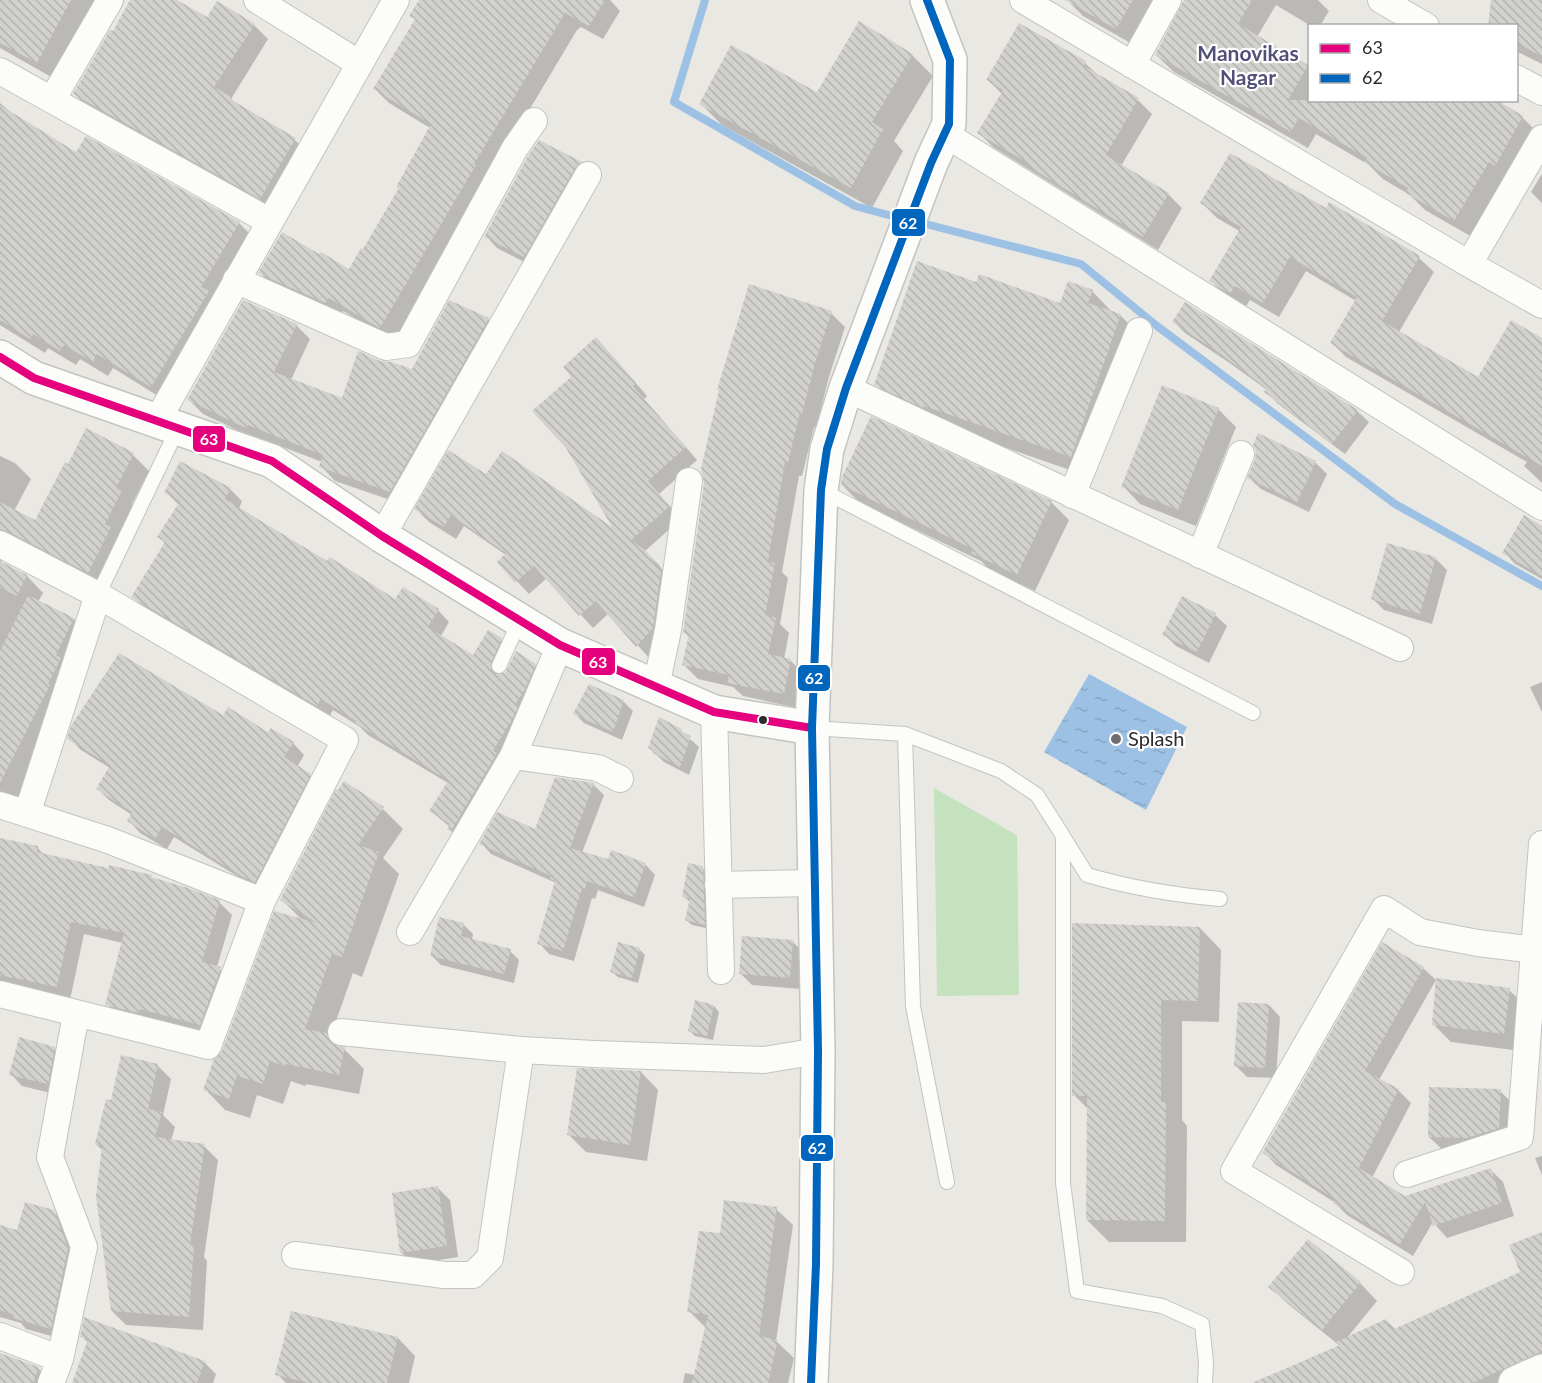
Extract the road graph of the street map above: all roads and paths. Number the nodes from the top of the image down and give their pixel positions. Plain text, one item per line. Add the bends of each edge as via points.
1 (110, 0) edge
2 (257, 0) edge
3 (396, 0) edge
4 (927, 0) edge
5 (1023, 0) edge
6 (1168, 0) edge
7 (1381, 0) edge
8 (1423, 24) edge
9 (360, 64) junction
10 (1132, 65) junction
11 (0, 71) edge
12 (1518, 79) edge
13 (1542, 92) edge
14 (52, 100) junction
15 (534, 121) dead end
16 (945, 134) junction
17 (1542, 138) edge
18 (588, 175) dead end
19 (269, 221) junction
20 (1469, 264) junction
21 (236, 280) junction
22 (1542, 305) edge
23 (1139, 331) dead end
24 (0, 357) edge
25 (846, 388) junction
26 (168, 425) junction
27 (1242, 454) dead end
28 (689, 481) dead end
29 (821, 490) junction
30 (1072, 495) junction
31 (1542, 507) edge
32 (382, 536) junction
33 (0, 544) edge
34 (1200, 555) junction
35 (98, 595) junction
36 (510, 614) junction
37 (560, 645) junction
38 (1400, 648) dead end
39 (499, 666) dead end
40 (656, 686) junction
41 (714, 712) junction
42 (1253, 713) dead end
43 (812, 728) junction
44 (905, 734) junction
45 (513, 756) junction
46 (620, 779) dead end
47 (0, 805) edge
48 (27, 814) junction
49 (1063, 836) junction
50 (1542, 844) edge
51 (815, 883) junction
52 (718, 885) junction
53 (1220, 899) dead end
54 (262, 901) junction
55 (410, 932) dead end
56 (1535, 950) junction
57 (721, 971) dead end
58 (0, 994) edge
59 (76, 1014) junction
60 (341, 1032) dead end
61 (521, 1050) junction
62 (818, 1051) junction
63 (1531, 1133) edge
64 (1407, 1174) dead end
65 (947, 1182) dead end
66 (295, 1255) dead end
67 (1401, 1272) dead end
68 (0, 1336) edge
69 (1542, 1371) edge
70 (55, 1376) edge
71 (811, 1383) edge
72 (1205, 1383) edge
73 (1515, 1383) edge

1 - 14 street
2 - 9 street
3 - 9 street
4 - 16 main road via 950,60 949,124
5 - 10 street
6 - 10 street
7 - 8 street
9 - 19 street
10 - 20 street
11 - 14 street
12 - 13 street
14 - 19 street
15 - 21 street via 515,148 408,344 386,347
16 - 25 main road
16 - 31 street
17 - 20 street
18 - 32 street
19 - 21 street
20 - 22 street
21 - 26 street
23 - 30 street
24 - 26 main road via 34,378
25 - 29 main road via 827,448
25 - 30 street
26 - 32 main road via 272,461
26 - 35 lane
27 - 34 street
28 - 40 street
29 - 42 lane
29 - 43 main road
30 - 34 street
32 - 36 main road
33 - 35 street
34 - 38 street
35 - 48 street
35 - 54 street via 345,740
36 - 37 main road
36 - 39 lane via 515,631
37 - 40 main road
37 - 45 street
40 - 41 main road
41 - 43 main road
41 - 52 street
43 - 44 lane
43 - 51 main road
44 - 49 lane via 1001,771 1037,795
44 - 65 lane via 913,1006
45 - 46 street via 598,768
45 - 55 street
47 - 48 street
48 - 54 street via 108,840
49 - 53 lane via 1087,875 1130,887
49 - 72 lane via 1063,1183 1077,1291 1162,1306 1202,1324
50 - 56 street
51 - 52 street
51 - 62 main road
52 - 57 street
54 - 59 street via 208,1046
56 - 63 street
56 - 67 street via 1420,933 1384,909 1234,1171
58 - 59 street
59 - 70 street via 50,1157 84,1247
60 - 61 street
61 - 62 street via 764,1060
61 - 66 street via 490,1258 473,1275 444,1275
62 - 71 main road
63 - 64 street
68 - 70 street
69 - 73 main road

